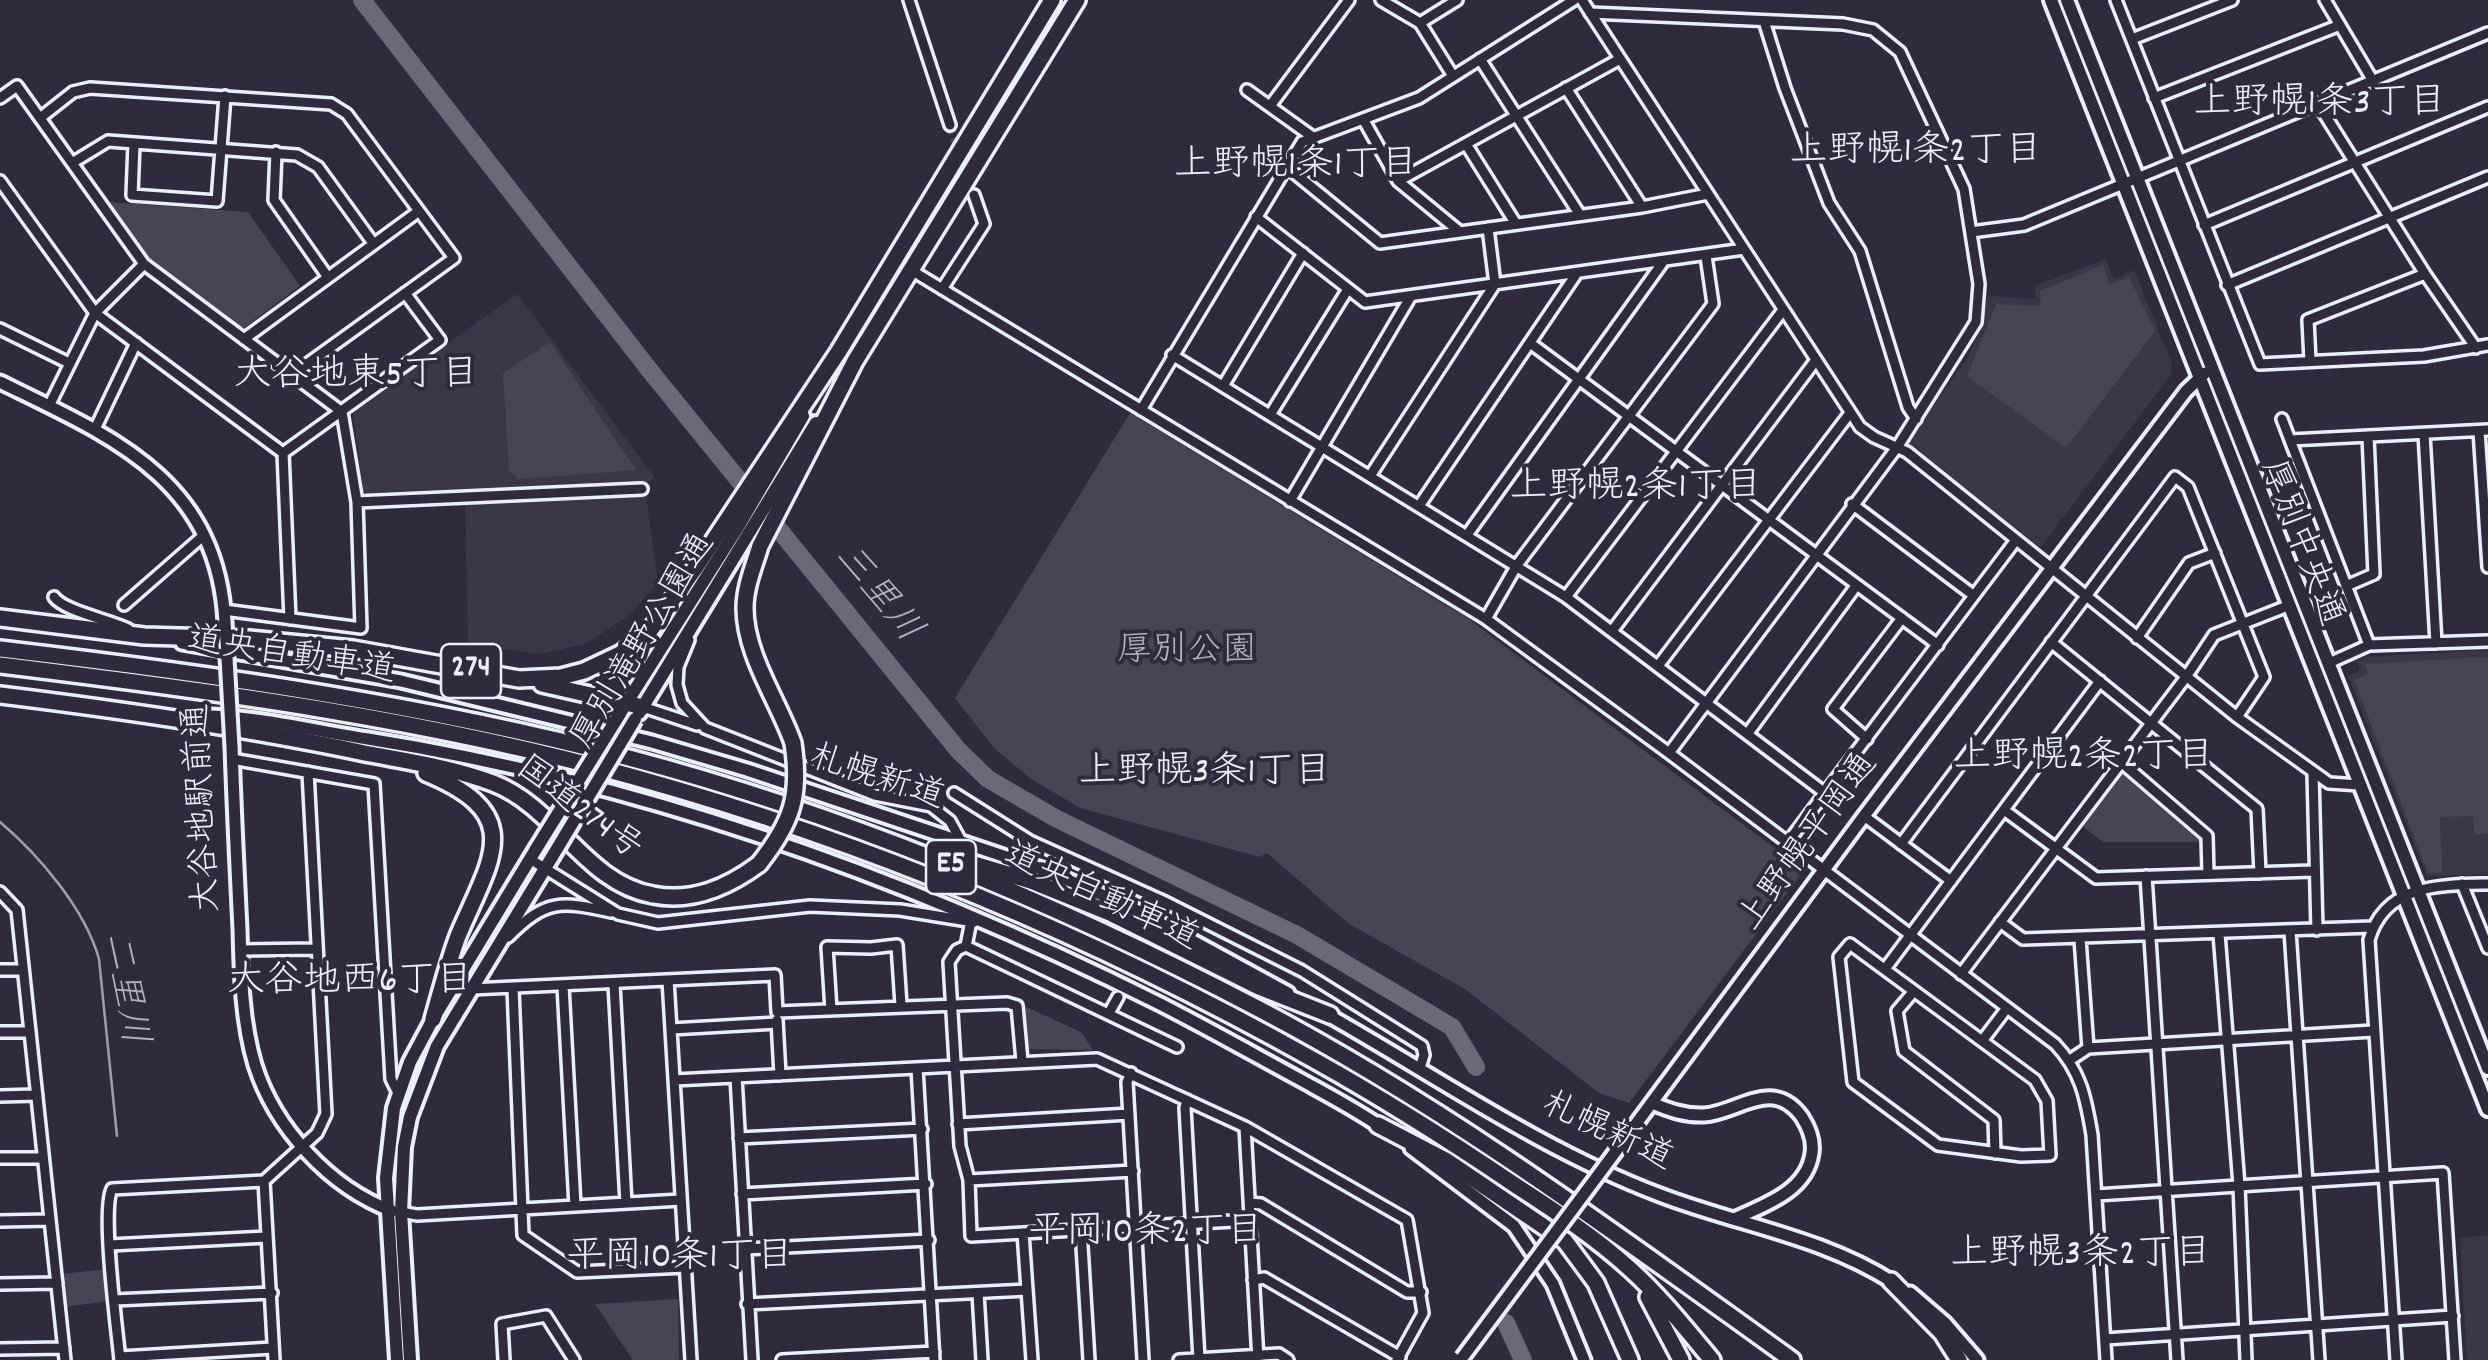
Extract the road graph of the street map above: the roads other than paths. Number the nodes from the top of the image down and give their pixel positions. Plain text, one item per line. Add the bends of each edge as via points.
1 (909, 0) edge
2 (1052, 0) edge
3 (1077, 0) edge
4 (1350, 0) edge
5 (1381, 0) edge
6 (1457, 0) edge
7 (1574, 0) edge
8 (1582, 0) edge
9 (2051, 0) edge
10 (2067, 0) edge
11 (2116, 0) edge
12 (2232, 0) edge
13 (2326, 0) edge
14 (1590, 14) junction
15 (1764, 21) junction
16 (1420, 24) junction
17 (2340, 24) junction
18 (2488, 33) edge
19 (2132, 40) junction
20 (1620, 58) junction
21 (1480, 59) junction
22 (1453, 76) junction
23 (2372, 81) junction
24 (1566, 88) junction
25 (1247, 90) dead end
26 (225, 96) junction
27 (0, 98) edge
28 (2154, 98) junction
29 (2318, 104) junction
30 (1270, 106) junction
31 (2488, 107) edge
32 (1516, 116) junction
33 (40, 118) junction
34 (1362, 120) junction
35 (950, 125) tunnel mouth
36 (1314, 138) junction
37 (134, 144) junction
38 (1466, 144) junction
39 (220, 146) junction
40 (276, 152) junction
41 (2179, 162) junction
42 (72, 163) junction
43 (2356, 164) junction
44 (1287, 167) junction
45 (2488, 177) edge
46 (0, 181) edge
47 (1398, 181) junction
48 (2130, 182) junction
49 (1708, 194) junction
50 (974, 195) tunnel mouth
51 (1642, 206) junction
52 (419, 211) junction
53 (1580, 215) junction
54 (1256, 217) junction
55 (2390, 219) junction
56 (1516, 224) junction
57 (2204, 225) junction
58 (1488, 228) junction
59 (1460, 232) junction
60 (1971, 232) junction
61 (373, 243) junction
62 (1744, 249) junction
63 (1303, 253) junction
64 (1706, 256) junction
65 (1662, 262) junction
66 (144, 264) junction
67 (911, 270) junction
68 (1578, 273) junction
69 (2425, 274) junction
70 (326, 276) junction
71 (1495, 284) junction
72 (2227, 285) junction
73 (942, 289) junction
74 (1348, 289) junction
75 (405, 293) junction
76 (1411, 296) junction
77 (1783, 310) junction
78 (96, 313) junction
79 (0, 329) edge
80 (244, 339) junction
81 (136, 343) junction
82 (1530, 343) junction
83 (2488, 345) edge
84 (2476, 348) junction
85 (1172, 356) junction
86 (1816, 360) junction
87 (2310, 360) junction
88 (70, 363) junction
89 (2213, 369) junction
90 (2199, 375) junction
91 (292, 376) junction
92 (1579, 379) junction
93 (0, 382) edge
94 (1223, 386) junction
95 (49, 406) junction
96 (1141, 410) junction
97 (342, 412) junction
98 (1850, 413) junction
99 (1270, 415) junction
100 (1627, 416) junction
101 (1916, 419) junction
102 (2282, 419) dead end
103 (95, 428) junction
104 (2484, 430) edge
105 (2424, 434) junction
106 (2368, 436) junction
107 (2290, 440) junction
108 (1322, 446) junction
109 (1898, 446) junction
110 (1676, 450) junction
111 (283, 453) junction
112 (789, 455) junction
113 (1370, 476) junction
114 (1720, 485) junction
115 (642, 489) dead end
116 (1290, 501) junction
117 (357, 502) junction
118 (1852, 504) junction
119 (1419, 506) junction
120 (1768, 520) junction
121 (738, 527) junction
122 (1467, 535) junction
123 (203, 536) junction
124 (2016, 540) junction
125 (2215, 553) junction
126 (1814, 555) junction
127 (1518, 565) junction
128 (2488, 566) edge
129 (2051, 568) junction
130 (1856, 586) junction
131 (2346, 586) junction
132 (1974, 595) junction
133 (2087, 596) junction
134 (1566, 597) junction
135 (54, 598) dead end
136 (124, 605) dead end
137 (2290, 605) junction
138 (702, 610) junction
139 (225, 616) junction
140 (0, 618) edge
141 (1902, 618) junction
142 (290, 619) junction
143 (1486, 619) junction
144 (2243, 624) junction
145 (1612, 631) junction
146 (144, 636) junction
147 (2136, 638) junction
148 (2052, 642) junction
149 (2488, 642) edge
150 (2436, 644) junction
151 (1938, 645) junction
152 (2370, 645) junction
153 (0, 649) edge
154 (2329, 663) junction
155 (0, 666) edge
156 (1658, 666) junction
157 (2186, 677) junction
158 (519, 679) junction
159 (2100, 682) junction
160 (0, 696) edge
161 (1706, 701) junction
162 (631, 710) junction
163 (168, 716) junction
164 (2236, 718) junction
165 (2151, 722) junction
166 (705, 728) junction
167 (1748, 733) junction
168 (1867, 739) junction
169 (232, 753) junction
170 (1669, 753) junction
171 (389, 758) junction
172 (2121, 762) junction
173 (308, 772) junction
174 (2313, 773) junction
175 (2360, 785) junction
176 (954, 793) dead end
177 (1825, 793) junction
178 (2004, 810) junction
179 (1864, 816) junction
180 (861, 832) junction
181 (961, 841) junction
182 (1788, 842) junction
183 (1901, 844) junction
184 (2055, 848) junction
185 (533, 854) junction
186 (548, 862) junction
187 (1826, 870) junction
188 (2314, 871) junction
189 (2260, 873) junction
190 (2208, 874) junction
191 (2146, 876) junction
192 (1951, 880) junction
193 (2462, 884) junction
194 (2488, 884) edge
195 (0, 892) edge
196 (2411, 892) junction
197 (1162, 901) junction
198 (6, 904) edge
199 (618, 914) junction
200 (1155, 914) dead end
201 (971, 922) junction
202 (987, 922) junction
203 (2000, 922) junction
204 (2372, 927) junction
205 (2317, 930) junction
206 (2290, 932) junction
207 (2220, 934) junction
208 (1910, 936) junction
209 (2150, 936) junction
210 (2080, 938) junction
211 (966, 946) junction
212 (2488, 946) edge
213 (316, 949) junction
214 (240, 950) junction
215 (490, 959) junction
216 (1885, 969) junction
217 (0, 970) edge
218 (23, 970) junction
219 (1961, 974) junction
220 (668, 980) junction
221 (614, 984) junction
222 (563, 986) junction
223 (513, 989) junction
224 (471, 990) junction
225 (1914, 991) junction
226 (1118, 997) tunnel mouth
227 (901, 1005) junction
228 (951, 1005) junction
229 (2007, 1008) junction
230 (831, 1010) junction
231 (1109, 1012) junction
232 (1330, 1015) junction
233 (777, 1018) junction
234 (433, 1019) junction
235 (671, 1029) junction
236 (2373, 1031) junction
237 (0, 1032) edge
238 (30, 1032) junction
239 (2296, 1036) junction
240 (2226, 1040) junction
241 (1982, 1041) junction
242 (2157, 1044) junction
243 (1177, 1047) dead end
244 (2088, 1048) junction
245 (2070, 1060) junction
246 (1022, 1061) junction
247 (955, 1066) junction
248 (917, 1068) junction
249 (1420, 1068) junction
250 (2488, 1068) edge
251 (1131, 1073) junction
252 (780, 1075) junction
253 (736, 1077) junction
254 (674, 1080) junction
255 (398, 1093) junction
256 (37, 1095) junction
257 (0, 1096) edge
258 (1187, 1100) junction
259 (1652, 1103) junction
260 (2488, 1109) edge
261 (1130, 1114) junction
262 (958, 1124) junction
263 (1378, 1125) junction
264 (922, 1128) junction
265 (1245, 1128) junction
266 (739, 1138) junction
267 (302, 1147) junction
268 (1996, 1153) junction
269 (0, 1158) edge
270 (43, 1158) junction
271 (1133, 1172) junction
272 (2384, 1176) junction
273 (969, 1180) junction
274 (264, 1181) junction
275 (2306, 1181) junction
276 (926, 1184) junction
277 (2240, 1185) junction
278 (2167, 1190) junction
279 (742, 1194) junction
280 (2096, 1195) junction
281 (681, 1200) junction
282 (626, 1203) junction
283 (1250, 1203) junction
284 (575, 1206) junction
285 (521, 1208) junction
286 (395, 1211) junction
287 (1734, 1219) junction
288 (50, 1220) junction
289 (1251, 1220) junction
290 (0, 1221) edge
291 (1191, 1224) junction
292 (1136, 1227) junction
293 (1081, 1230) junction
294 (1023, 1233) junction
295 (267, 1236) junction
296 (928, 1240) junction
297 (1597, 1241) junction
298 (110, 1245) junction
299 (744, 1249) junction
300 (686, 1267) junction
301 (1253, 1280) junction
302 (1891, 1281) junction
303 (57, 1282) junction
304 (0, 1284) edge
305 (1027, 1290) junction
306 (1421, 1292) junction
307 (272, 1293) junction
308 (978, 1293) junction
309 (930, 1296) junction
310 (114, 1300) junction
311 (747, 1304) junction
312 (2452, 1316) junction
313 (2394, 1320) junction
314 (2316, 1326) junction
315 (2244, 1331) junction
316 (2176, 1335) junction
317 (2105, 1339) junction
318 (64, 1348) junction
319 (273, 1348) junction
320 (0, 1349) edge
321 (934, 1356) edge
322 (1258, 1358) edge
323 (1398, 1358) edge
324 (120, 1359) edge
325 (1199, 1359) edge
326 (1461, 1359) edge
327 (65, 1360) edge
328 (274, 1360) edge
329 (397, 1360) edge
330 (410, 1360) edge
331 (504, 1360) edge
332 (574, 1360) edge
333 (691, 1360) edge
334 (752, 1360) edge
335 (782, 1360) edge
336 (982, 1360) edge
337 (1032, 1360) edge
338 (1088, 1360) edge
339 (1143, 1360) edge
340 (1179, 1360) edge
341 (1288, 1360) edge
342 (1584, 1360) edge
343 (1630, 1360) edge
344 (1682, 1360) edge
345 (1712, 1360) edge
346 (1792, 1360) edge
347 (1959, 1360) edge
348 (1977, 1360) edge
349 (2106, 1360) edge
350 (2177, 1360) edge
351 (2246, 1360) edge
352 (2319, 1360) edge
353 (2396, 1360) edge
354 (2455, 1360) edge

1 - 35 street
2 - 112 highway, 国道274号 / 274 via 840,351
3 - 67 highway, 274
4 - 30 street
5 - 16 street
6 - 16 street
7 - 21 street
8 - 14 street
9 - 48 main road, 厚別中央通
10 - 48 main road, 厚別中央通
11 - 19 street
12 - 19 street
13 - 17 street
14 - 15 street
14 - 20 street
15 - 60 street via 1860,26 1890,41 1908,65 1964,190
15 - 101 street via 1829,204 1860,251
16 - 22 street
17 - 23 street
17 - 28 street
18 - 23 street
19 - 28 street
20 - 24 street
20 - 49 street
21 - 22 street
21 - 32 street
22 - 34 street via 1419,98
23 - 29 street
24 - 32 street
24 - 51 street
25 - 30 street
26 - 33 street via 90,88 73,92
26 - 39 street
26 - 52 street via 331,104 347,114
27 - 33 street via 16,86
28 - 41 street
29 - 41 street
29 - 43 street
30 - 36 street
31 - 43 street
32 - 38 street
32 - 53 street
33 - 42 street
34 - 36 street
34 - 47 street
36 - 44 street via 1302,142
37 - 39 street
37 - 39 street via 132,195 217,201
37 - 42 street via 108,141
38 - 47 street
38 - 56 street
39 - 40 street
40 - 61 street via 297,154 318,167
40 - 70 street via 274,200
41 - 48 street
41 - 57 street
42 - 66 street
43 - 55 street
43 - 57 street
44 - 54 street
44 - 59 street via 1380,242
45 - 55 street
46 - 78 street
47 - 59 street
48 - 60 street via 2024,226
48 - 89 main road, 厚別中央通
48 - 90 main road, 厚別中央通
49 - 51 street
49 - 62 street
50 - 73 street via 984,224
51 - 53 street
52 - 61 street
52 - 75 street via 454,258
53 - 56 street
54 - 63 street
54 - 85 street
55 - 69 street
55 - 72 street
56 - 58 street
57 - 72 street
58 - 59 street
58 - 71 street
60 - 101 street via 1976,322
61 - 70 street
62 - 64 street
62 - 77 street
63 - 74 street
63 - 94 street
64 - 65 street
64 - 100 street via 1713,304
65 - 68 street
65 - 92 street
66 - 78 street
66 - 80 street
67 - 73 street
67 - 112 highway, 国道274号 / 274
68 - 71 street
68 - 82 street
69 - 84 street
69 - 87 street via 2308,320
70 - 80 street
71 - 76 street
71 - 113 street
72 - 87 street via 2260,364
73 - 96 street
74 - 76 street via 1365,302
74 - 99 street
75 - 91 street
75 - 97 street via 440,340
76 - 108 street
77 - 86 street
77 - 110 street
78 - 81 street
78 - 88 street
79 - 88 street
80 - 91 street
81 - 103 street
81 - 111 street
82 - 92 street
82 - 119 street
83 - 84 street
84 - 87 street
85 - 94 street
85 - 96 street
86 - 98 street
86 - 114 street
88 - 95 street
89 - 90 street, 上野幌平岡通
89 - 154 main road, 厚別中央通
90 - 129 street, 上野幌平岡通
90 - 137 main road, 厚別中央通
91 - 97 street
92 - 100 street
92 - 122 street
93 - 95 street, 大谷地駅前通
94 - 99 street
95 - 103 street, 大谷地駅前通
96 - 116 street
97 - 111 street
97 - 117 street
98 - 109 street via 1874,438
98 - 120 street
99 - 108 street
100 - 110 street
100 - 127 street
101 - 109 street
102 - 107 street
103 - 123 street, 大谷地駅前通 via 148,464
104 - 105 street
104 - 128 street
105 - 106 street
105 - 150 street
106 - 107 street
106 - 131 street via 2374,574
107 - 131 street
108 - 113 street
108 - 116 street
109 - 118 street
109 - 124 street
110 - 114 street
110 - 134 street
111 - 142 street
112 - 121 highway, 国道274号 / 274
112 - 121 main road, 厚別滝野公園通
112 - 171 highway, 国道274号 / 274, bridge via 745,606 797,772 790,818 759,864 701,895 654,896 600,871 510,791
113 - 119 street
114 - 120 street
114 - 145 street
115 - 117 street
116 - 143 street
117 - 142 street via 361,628
118 - 126 street
118 - 132 street
119 - 122 street
120 - 126 street
120 - 156 street
121 - 138 main road, 厚別滝野公園通
121 - 158 highway, 国道274号 / 274 via 634,645 584,671
121 - 162 main road, 厚別滝野公園通
122 - 127 street
123 - 136 street
123 - 139 street, 大谷地駅前通
124 - 129 street
124 - 132 street
125 - 133 street via 2188,486 2174,477
125 - 144 street
125 - 147 street via 2189,563
126 - 130 street
126 - 161 street
127 - 134 street
127 - 143 street
129 - 133 street
129 - 179 street, 上野幌平岡通
130 - 141 street
130 - 167 street
131 - 152 street
132 - 151 street
133 - 147 street
133 - 148 street
134 - 145 street
135 - 146 street
137 - 144 street
137 - 175 main road, 厚別中央通
138 - 162 main road, 厚別滝野公園通
138 - 166 street via 676,685 682,703
139 - 142 street
139 - 169 street, 大谷地駅前通, bridge
140 - 146 highway, 札幌新道 / 274
141 - 151 street
141 - 168 street via 1833,710
143 - 170 street
144 - 157 street via 2214,635
144 - 164 street via 2264,676
145 - 156 street
146 - 158 highway, 国道274号 / 274 via 250,638
146 - 181 street, 札幌新道 via 402,681 552,716 747,770
147 - 157 street
148 - 159 street
148 - 183 street
149 - 150 street
150 - 152 street
151 - 168 street
152 - 154 street
153 - 180 highway, 道央自動車道 / E5 via 251,681 470,720 634,759
154 - 196 main road, 厚別中央通
155 - 297 highway, 道央自動車道 / E5 via 252,698 454,734 633,776 852,847 1083,940 1266,1033 1429,1127
156 - 161 street
157 - 164 street
157 - 165 street
158 - 162 highway
159 - 165 street
159 - 178 street
160 - 163 highway, 274
161 - 167 street
161 - 170 street
162 - 166 street
162 - 185 main road, 厚別滝野公園通, bridge
162 - 186 main road, 厚別滝野公園通, bridge
163 - 171 highway, 国道274号 / 274
163 - 202 street via 225,717 431,749 623,793 756,834
164 - 174 street
165 - 172 street
165 - 189 street via 2257,809
166 - 181 street via 875,795 930,806 950,821
167 - 177 street
168 - 177 street
169 - 173 street
169 - 214 street, 大谷地駅前通
170 - 182 street
171 - 234 highway via 458,786 478,801 490,828 486,874
172 - 184 street
172 - 190 street via 2207,836
173 - 213 street
173 - 255 street via 374,784 391,1079
174 - 175 street via 2330,784
174 - 188 street
175 - 196 main road, 厚別中央通
176 - 197 street via 1030,842
177 - 182 street
178 - 184 street
178 - 192 street
179 - 183 street
179 - 187 street, 上野幌平岡通
180 - 232 highway via 1045,886
180 - 346 highway, 道央自動車道 / E5 via 1094,927 1262,1010 1437,1112
181 - 232 street, 札幌新道 via 1134,909
182 - 187 street
183 - 192 street
184 - 191 street via 2096,878
184 - 203 street
185 - 186 street
185 - 234 main road, 厚別滝野公園通
186 - 199 street
186 - 215 main road, 厚別滝野公園通
187 - 208 street
187 - 259 street, 上野幌平岡通
188 - 189 street
188 - 205 street
189 - 190 street
190 - 191 street
191 - 209 street
192 - 208 street
193 - 194 street
193 - 196 street
193 - 212 street
195 - 198 street
196 - 204 street via 2391,903
196 - 250 main road, 厚別中央通
196 - 260 main road, 厚別中央通
197 - 200 street
197 - 249 street via 1302,972 1422,1046
198 - 218 street via 17,910
199 - 201 street via 658,923 810,906
199 - 215 street via 578,905 539,910
201 - 202 street
201 - 211 street
202 - 263 street via 1205,1027
203 - 210 street via 2024,939
203 - 219 street
204 - 205 street
204 - 236 street
205 - 206 street
206 - 207 street
206 - 239 street
207 - 209 street
207 - 240 street
208 - 216 street
208 - 219 street
209 - 210 street
209 - 242 street
210 - 244 street
211 - 228 street via 948,962
211 - 231 street
213 - 214 street
213 - 267 street via 326,1114
214 - 267 street, 大谷地駅前通 via 256,1068
215 - 224 main road, 厚別滝野公園通
216 - 225 street
216 - 268 street via 1850,944 1840,957 1852,1082 1938,1144
217 - 218 street
218 - 238 street
219 - 229 street
220 - 221 street
220 - 233 street via 775,975
220 - 235 street
221 - 222 street
221 - 282 street
222 - 223 street
222 - 284 street
223 - 224 street
223 - 285 street
224 - 286 main road, 厚別滝野公園通 via 418,1093
225 - 241 street
225 - 268 street via 1898,1011 1904,1051 1994,1120
226 - 231 street
227 - 228 street
227 - 230 street
227 - 230 street via 897,945 827,947
228 - 246 street via 1018,1006
228 - 247 street
229 - 241 street
229 - 245 street
230 - 233 street
231 - 243 street
232 - 249 street, 札幌新道
233 - 235 street
233 - 252 street
234 - 255 main road, 厚別滝野公園通
235 - 254 street
236 - 239 street
236 - 272 street
237 - 238 street
238 - 256 street
239 - 240 street
239 - 275 street
240 - 242 street
240 - 277 street
241 - 268 street via 2034,1080 2047,1101 2050,1155
242 - 244 street
242 - 278 street
244 - 245 street
245 - 280 street via 2088,1106
246 - 247 street
246 - 251 street via 1097,1059
247 - 248 street
247 - 262 street
248 - 252 street
248 - 264 street
249 - 287 street, 札幌新道 via 1558,1148 1661,1196
251 - 258 street
251 - 261 street
252 - 253 street
253 - 254 street
253 - 266 street
254 - 281 street
255 - 286 main road, 厚別滝野公園通 via 387,1154
256 - 257 street
256 - 270 street
258 - 265 street
258 - 291 street
259 - 287 street via 1708,1115 1765,1098 1791,1105 1802,1118 1813,1143 1807,1173 1772,1202
259 - 326 street, 上野幌平岡通, bridge
261 - 262 street
261 - 271 street
262 - 273 street
263 - 342 street via 1514,1226 1553,1284
263 - 343 highway via 1446,1161 1564,1241 1596,1283
264 - 266 street
264 - 276 street
265 - 283 street
265 - 306 street via 1407,1220
266 - 279 street
267 - 274 street
267 - 286 street, 大谷地駅前通 via 322,1167
269 - 270 street
270 - 288 street
271 - 273 street
271 - 292 street
272 - 275 street
272 - 312 street via 2443,1173
272 - 313 street
273 - 294 street via 971,1236
274 - 295 street
274 - 298 street via 112,1189
275 - 277 street
275 - 314 street
276 - 279 street
276 - 296 street
277 - 278 street
277 - 315 street
278 - 280 street
278 - 316 street
279 - 299 street
280 - 317 street
281 - 282 street
281 - 300 street
282 - 284 street
283 - 289 street
283 - 306 street via 1407,1292
284 - 285 street
285 - 286 street
285 - 300 street via 523,1235 577,1272
286 - 329 main road, 厚別滝野公園通
286 - 330 main road, 厚別滝野公園通
287 - 302 street, 札幌新道 via 1832,1249
288 - 290 street
288 - 303 street
289 - 291 street
289 - 301 street
291 - 292 street
291 - 325 street
292 - 293 street
292 - 339 street
293 - 294 street
293 - 338 street
294 - 305 street
295 - 298 street
295 - 307 street
296 - 299 street
296 - 309 street
297 - 344 highway via 1647,1296
297 - 345 highway, 道央自動車道 / E5 via 1652,1290
298 - 310 street
299 - 311 street
300 - 333 street
301 - 322 street
301 - 323 street via 1264,1278
302 - 347 highway
302 - 348 street, 札幌新道 via 1923,1302
303 - 304 street
303 - 318 street
305 - 308 street
305 - 337 street
306 - 323 street via 1423,1313
307 - 310 street
307 - 319 street
308 - 309 street
308 - 336 street
309 - 311 street
309 - 321 street
310 - 324 street
311 - 334 street
312 - 313 street
312 - 354 street
313 - 314 street
313 - 353 street
314 - 315 street
314 - 352 street
315 - 316 street
315 - 351 street
316 - 317 street
316 - 350 street
317 - 349 street
318 - 320 street
318 - 327 street
319 - 324 street
319 - 328 street
321 - 335 street
322 - 325 street
322 - 341 street via 1278,1354
325 - 340 street
331 - 332 street via 502,1324 546,1316

